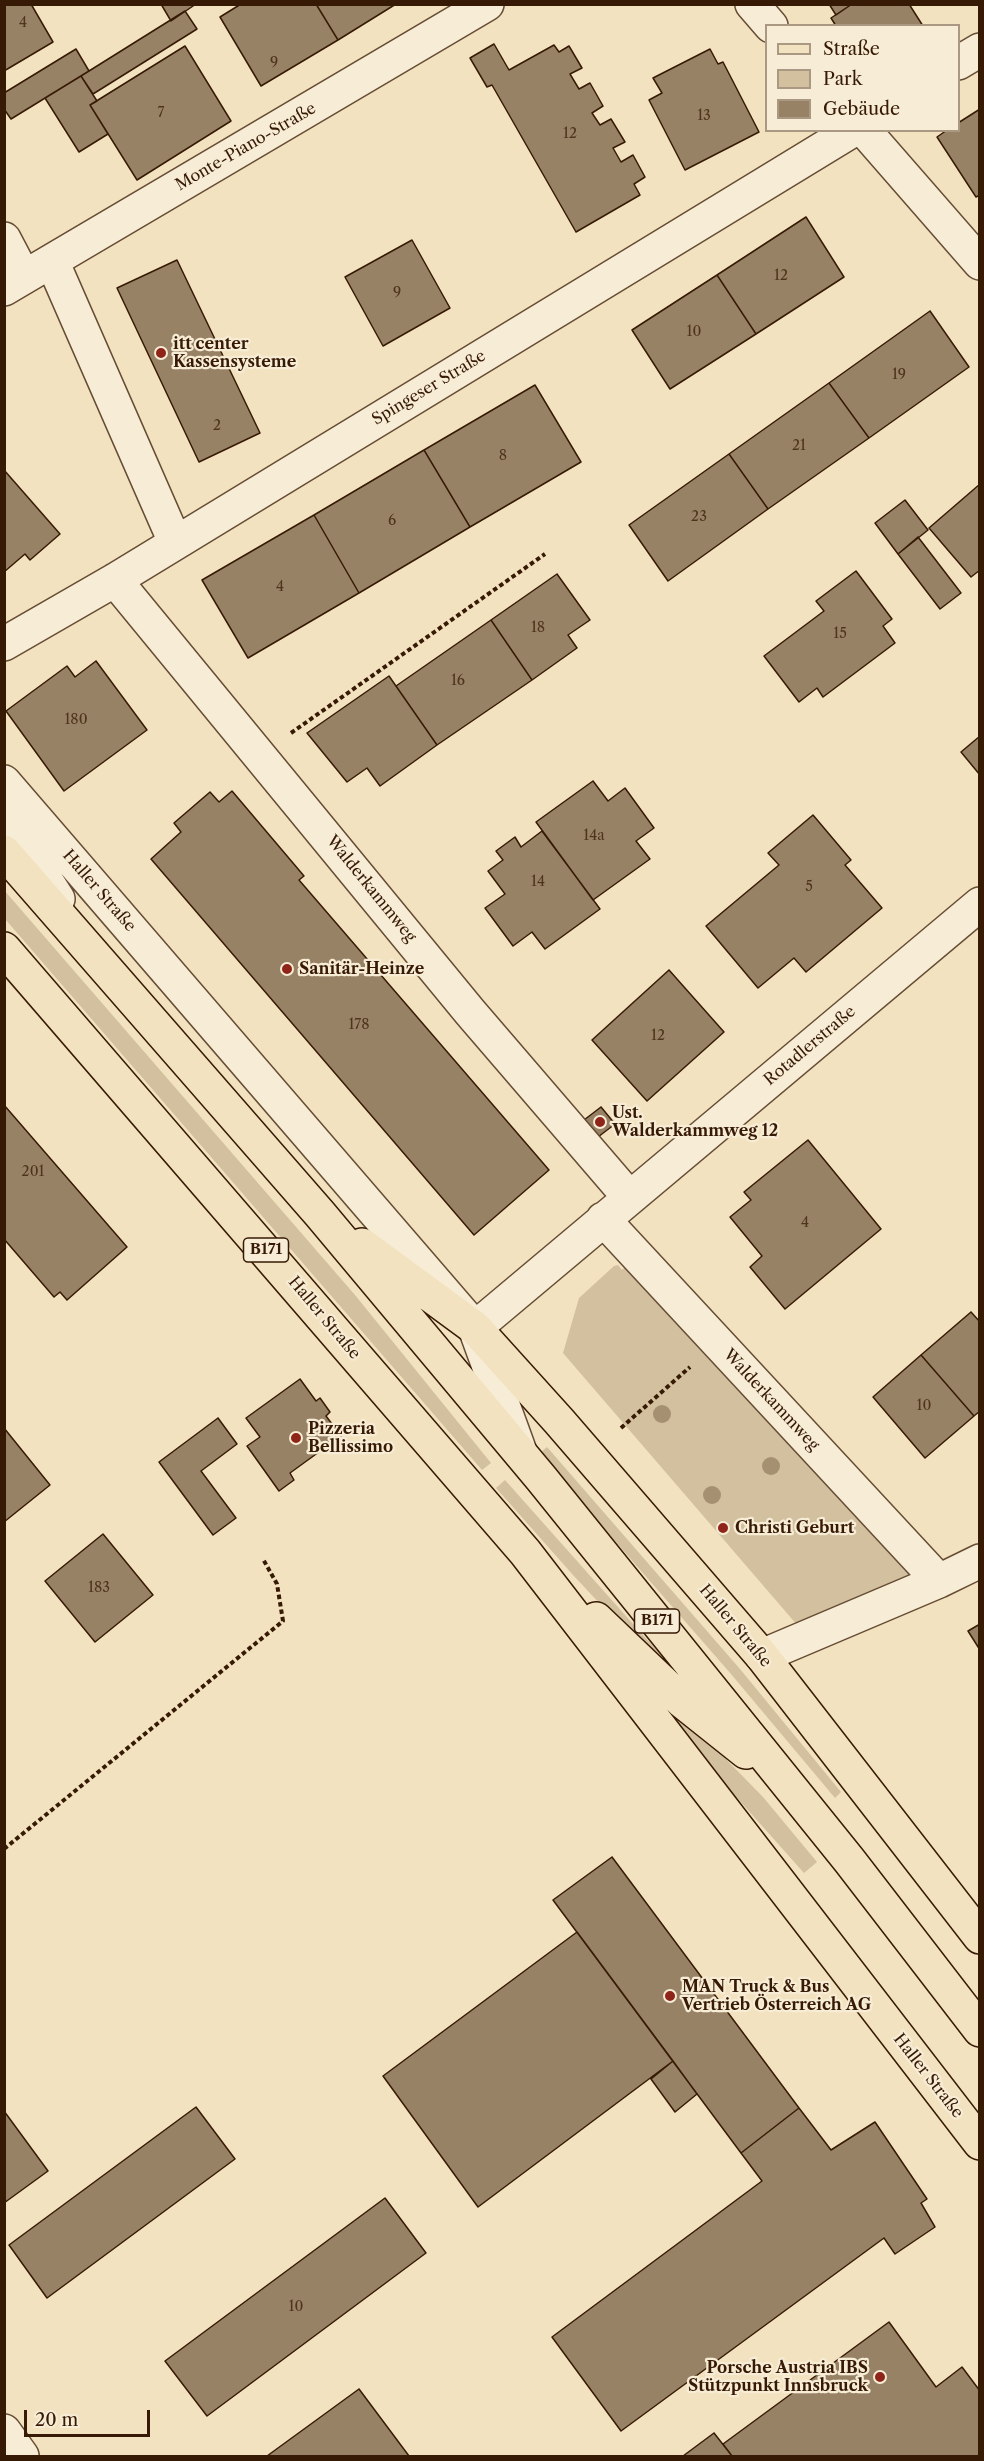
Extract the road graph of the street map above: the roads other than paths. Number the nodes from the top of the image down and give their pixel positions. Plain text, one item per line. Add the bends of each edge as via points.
1 (488, 4) edge
2 (752, 4) edge
3 (769, 24) edge
4 (980, 50) edge
5 (960, 62) edge
6 (850, 132) edge
7 (866, 132) edge
8 (4, 239) edge
9 (52, 261) junction
10 (980, 264) edge
11 (14, 283) edge
12 (175, 542) junction
13 (115, 580) junction
14 (4, 644) edge
15 (4, 782) edge
16 (4, 814) edge
17 (4, 852) edge
18 (980, 904) edge
19 (4, 949) edge
20 (94, 956) junction
21 (629, 1197) junction
22 (320, 1214) junction
23 (603, 1219) junction
24 (475, 1328) junction
25 (521, 1454) junction
26 (525, 1552) junction
27 (980, 1561) edge
28 (939, 1581) junction
29 (762, 1656) junction
30 (792, 1788) junction
31 (980, 1937) edge
32 (980, 2030) edge
33 (980, 2143) edge
34 (4, 2431) edge
35 (22, 2457) edge

1 - 9 street, Monte-Piano-Straße
2 - 3 street
4 - 5 street
6 - 12 street, Spingeser Straße
7 - 10 street
8 - 11 street
9 - 11 street, Monte-Piano-Straße
9 - 12 street
12 - 13 street, Spingeser Straße
13 - 14 street, Spingeser Straße
13 - 21 street, Walderkammweg
15 - 24 street, Haller Straße
16 - 20 street, Haller Straße
17 - 20 main road, Haller Straße / B171
18 - 21 street, Rotadlerstraße
19 - 26 main road, Haller Straße / B171
20 - 22 main road, Haller Straße / B171
21 - 23 street, Rotadlerstraße
22 - 24 main road
22 - 25 main road, Haller Straße / B171
23 - 24 street, Rotadlerstraße
23 - 28 street, Walderkammweg
24 - 25 street, Haller Straße
24 - 29 main road, Haller Straße
25 - 30 main road, Haller Straße / B171
26 - 30 main road, Haller Straße / B171 via 682,1701
26 - 33 main road, Haller Straße / B171
27 - 28 street
28 - 29 street
29 - 31 main road, Haller Straße
30 - 32 main road, Haller Straße / B171
34 - 35 street

